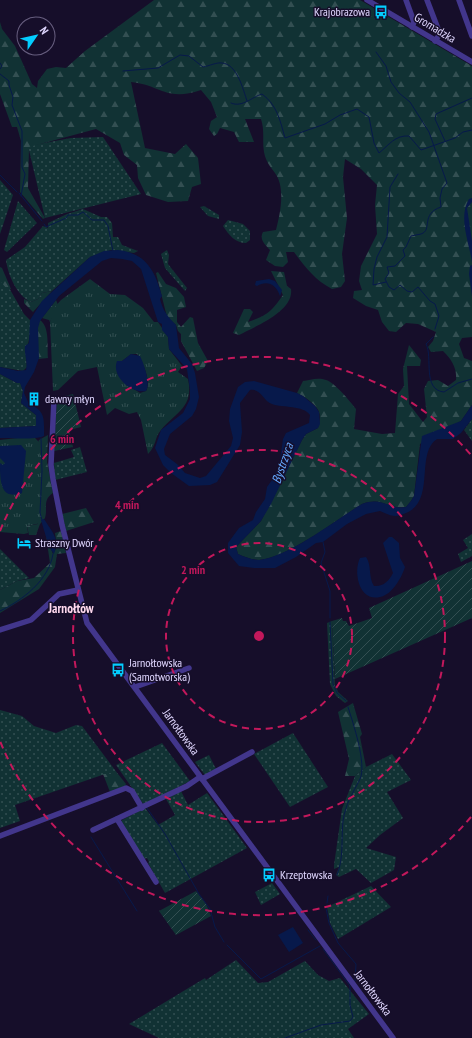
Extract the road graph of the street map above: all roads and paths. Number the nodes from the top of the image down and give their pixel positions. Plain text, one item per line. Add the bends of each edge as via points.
1 (367, 0) edge
2 (406, 0) edge
3 (427, 0) edge
4 (459, 0) edge
5 (412, 27) junction
6 (472, 36) edge
7 (435, 41) junction
8 (472, 62) edge
9 (54, 399) dead end
10 (78, 590) junction
11 (0, 630) edge
12 (189, 668) dead end
13 (135, 687) junction
14 (252, 752) dead end
15 (201, 778) junction
16 (142, 808) junction
17 (117, 819) junction
18 (93, 830) dead end
19 (0, 836) edge
20 (156, 882) dead end
21 (393, 1038) edge

1 - 5 street, Gromadzka
2 - 5 street via 414,22
3 - 7 street via 440,34
4 - 6 street
5 - 7 street, Gromadzka
7 - 8 street, Gromadzka
9 - 10 street, Jarnołtowska via 51,465
10 - 11 street via 59,594 31,620
10 - 13 street, Jarnołtowska via 90,628
12 - 13 street
13 - 15 street, Jarnołtowska
14 - 15 street
15 - 16 street
15 - 21 street, Jarnołtowska
16 - 17 street
16 - 19 street via 132,791 126,788
17 - 18 street
17 - 20 street

